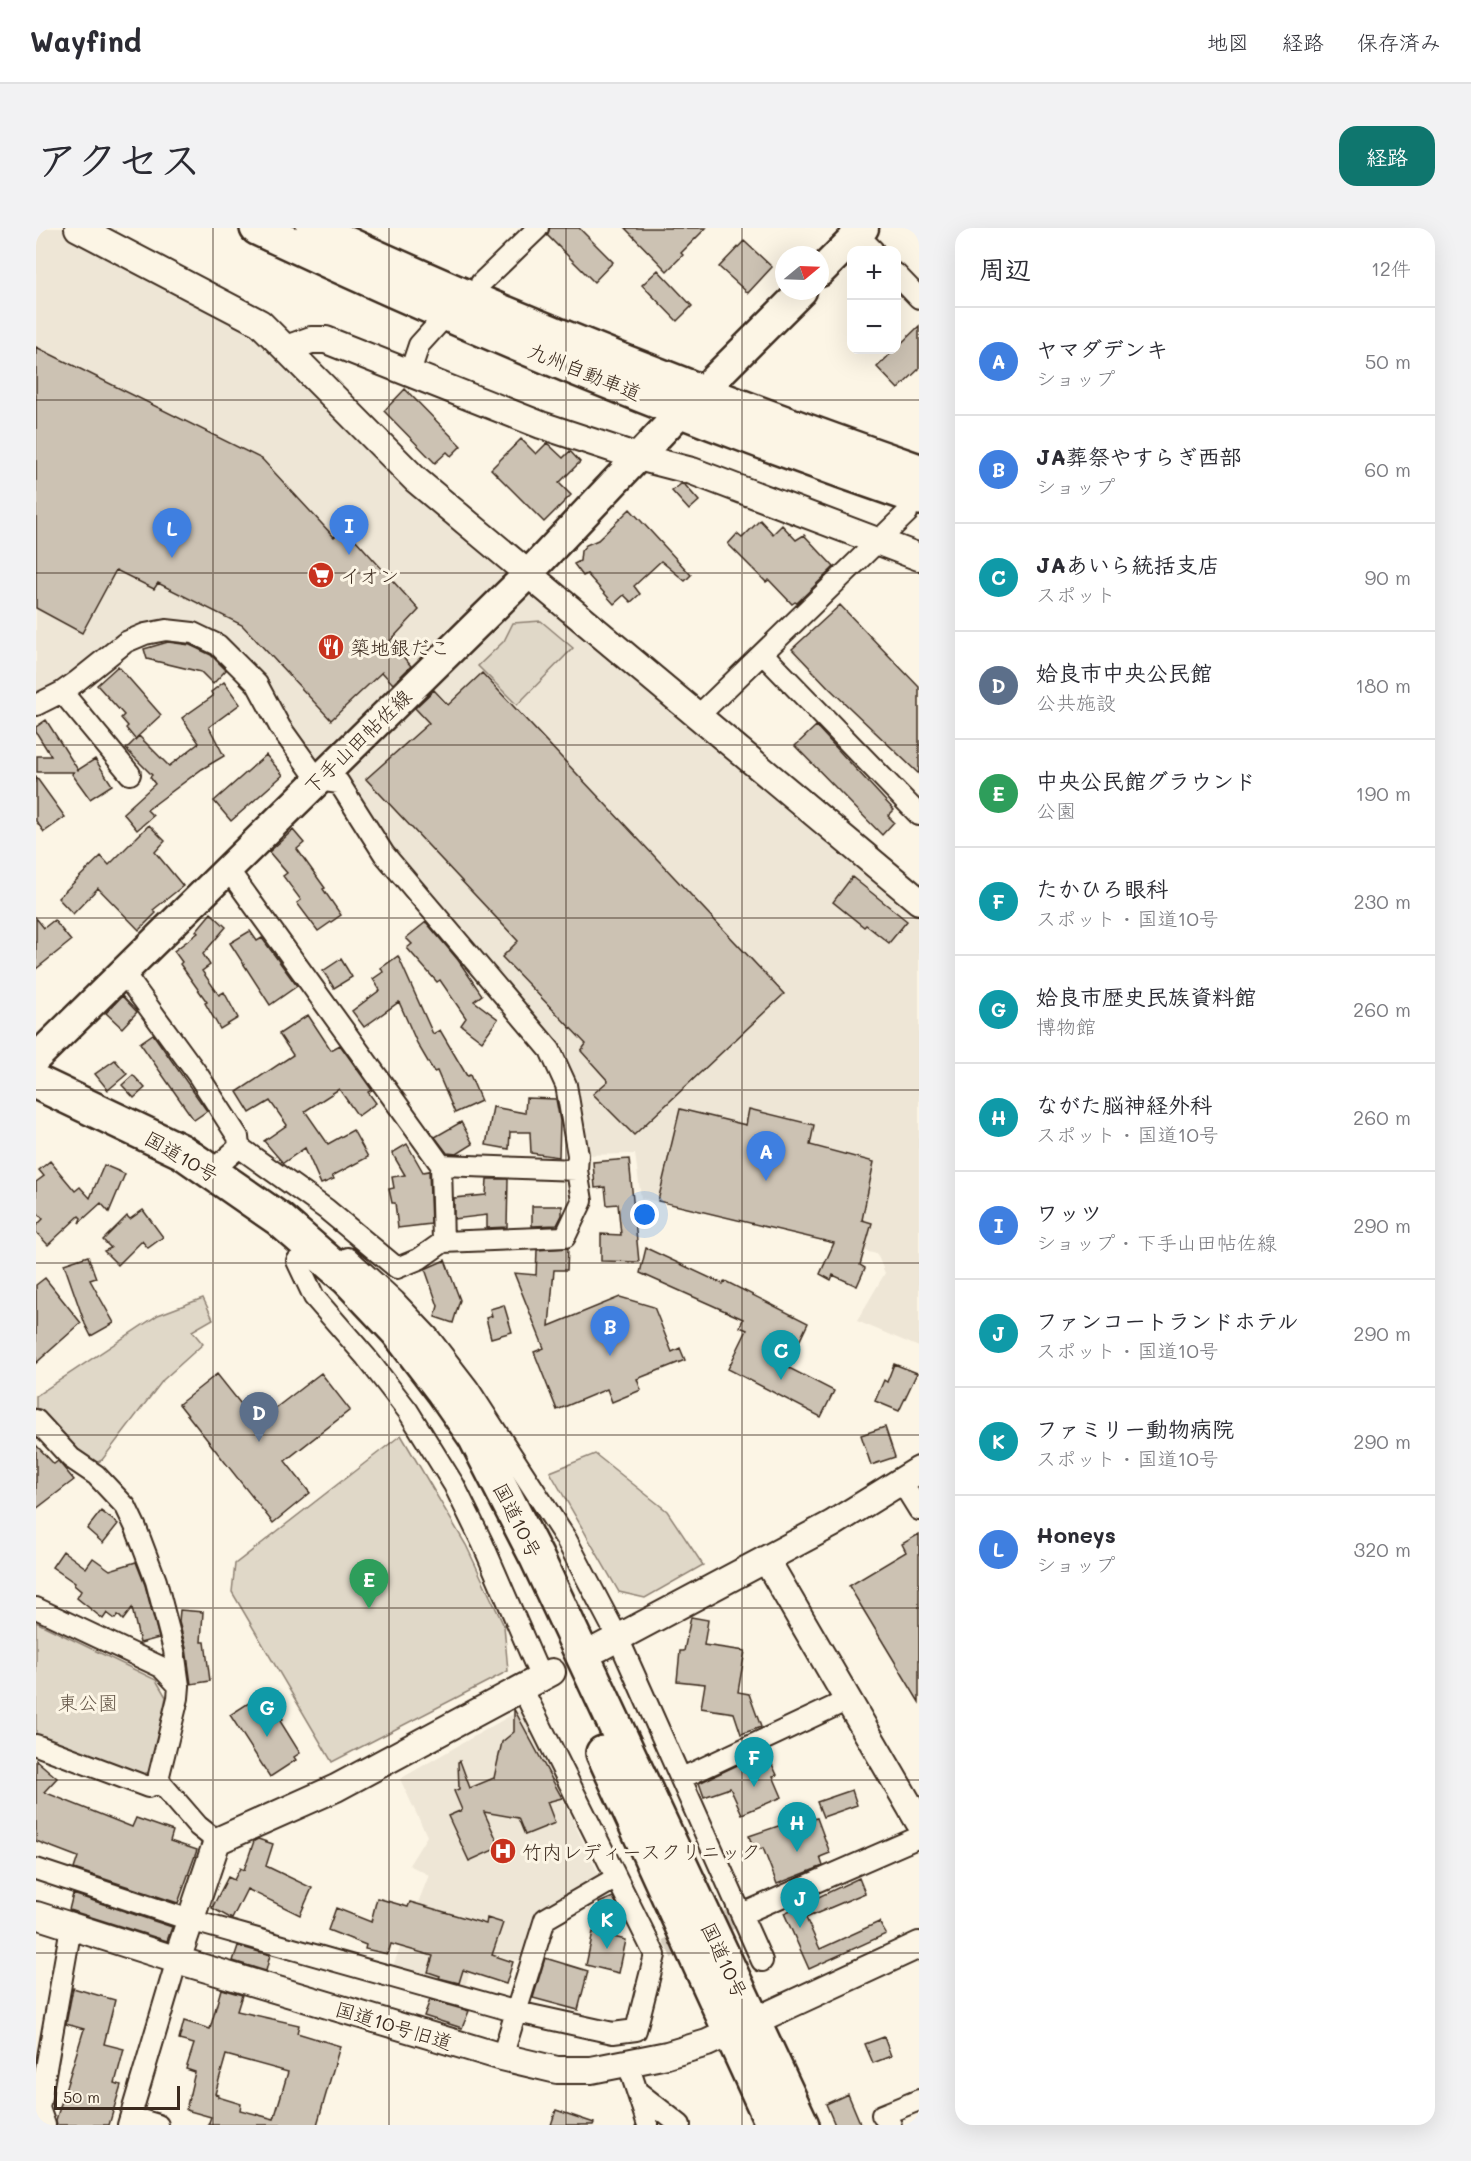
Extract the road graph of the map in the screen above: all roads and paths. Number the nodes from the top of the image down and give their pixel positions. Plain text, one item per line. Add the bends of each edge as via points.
1 (78, 228) edge
2 (257, 228) edge
3 (313, 228) edge
4 (538, 228) edge
5 (862, 235) edge
6 (829, 264) edge
7 (901, 278) edge
8 (481, 284) dead end
9 (919, 298) edge
10 (793, 300) edge
11 (438, 324) dead end
12 (286, 349) junction
13 (410, 372) junction
14 (713, 380) dead end
15 (673, 420) dead end
16 (638, 457) junction
17 (919, 471) edge
18 (913, 506) edge
19 (878, 542) junction
20 (919, 557) edge
21 (528, 574) junction
22 (763, 654) junction
23 (62, 692) junction
24 (36, 705) edge
25 (698, 716) junction
26 (130, 774) dead end
27 (318, 780) junction
28 (919, 815) edge
29 (227, 868) junction
30 (919, 901) edge
31 (123, 972) junction
32 (36, 1058) edge
33 (36, 1082) edge
34 (36, 1103) edge
35 (239, 1147) junction
36 (441, 1165) junction
37 (577, 1170) junction
38 (212, 1171) junction
39 (279, 1219) junction
40 (443, 1242) junction
41 (297, 1261) junction
42 (36, 1420) edge
43 (910, 1475) edge
44 (919, 1510) edge
45 (766, 1559) junction
46 (36, 1608) edge
47 (608, 1643) junction
48 (538, 1680) junction
49 (179, 1686) junction
50 (848, 1700) junction
51 (36, 1745) edge
52 (682, 1778) junction
53 (160, 1782) junction
54 (919, 1822) edge
55 (919, 1837) edge
56 (217, 1841) junction
57 (36, 1869) edge
58 (616, 1878) junction
59 (742, 1914) junction
60 (36, 1915) edge
61 (190, 1920) junction
62 (71, 1927) junction
63 (919, 1945) edge
64 (177, 1960) junction
65 (762, 1961) dead end
66 (517, 2012) junction
67 (742, 2026) junction
68 (502, 2057) junction
69 (628, 2064) junction
70 (638, 2092) junction
71 (919, 2100) edge
72 (129, 2121) edge
73 (45, 2125) edge
74 (158, 2125) edge
75 (648, 2125) edge
76 (680, 2125) edge
77 (773, 2125) edge
78 (802, 2125) edge
79 (891, 2125) edge

1 - 12 street via 260,323
2 - 18 highway, 九州自動車道 via 556,360
3 - 17 highway, 九州自動車道 via 566,337
4 - 8 street
5 - 6 main road
7 - 9 street
10 - 14 main road
11 - 13 street via 419,345
12 - 13 street via 311,340 326,340
12 - 21 street via 416,480
13 - 16 street via 541,425
15 - 16 main road, 下手山田帖佐線
16 - 19 street via 693,471
16 - 21 main road, 下手山田帖佐線
18 - 19 street
19 - 20 street
19 - 22 street
21 - 25 street
21 - 27 main road, 下手山田帖佐線
22 - 25 street
22 - 28 street
23 - 24 street
23 - 26 street
23 - 27 street via 126,642 166,630 193,633 218,645 257,684 280,727
25 - 30 street
27 - 29 main road, 下手山田帖佐線
27 - 37 street via 339,783 384,854 550,1050 566,1085
29 - 31 main road, 下手山田帖佐線
29 - 36 street
31 - 32 main road, 下手山田帖佐線
31 - 35 street via 209,1092 238,1137
33 - 38 highway, 国道10号 via 181,1151
34 - 41 highway, 国道10号 via 163,1164 213,1195
35 - 38 street
35 - 40 street via 326,1209 397,1268
36 - 37 street
36 - 40 street
37 - 40 street via 582,1201 565,1237
38 - 39 highway, 国道10号
39 - 47 street via 310,1229 347,1257 428,1336 468,1388 566,1539
39 - 67 highway, 国道10号 via 348,1279 398,1332 475,1437 537,1558
41 - 48 street via 314,1297 408,1411 454,1485 482,1542
41 - 67 highway, 国道10号 via 396,1362 463,1461
42 - 49 street via 126,1507 156,1581
43 - 44 street
43 - 45 street via 832,1524
45 - 47 street
45 - 50 street
46 - 49 street via 161,1668
47 - 52 street
48 - 56 street via 336,1788
48 - 58 street
49 - 53 street
50 - 52 street
50 - 54 street
51 - 53 street via 148,1787
52 - 59 street
53 - 56 street via 198,1826
55 - 59 street
56 - 61 street
57 - 61 street
58 - 66 street via 545,1919
58 - 66 street via 661,1952 636,2030 613,2032
59 - 65 street
60 - 62 street, 国道10号旧道
61 - 64 street
61 - 66 street
62 - 64 street, 国道10号旧道
62 - 73 street via 39,2108
63 - 67 street, 国道10号旧道
64 - 68 street, 国道10号旧道
64 - 72 street
66 - 68 street
67 - 69 street, 国道10号旧道 via 707,2043
67 - 77 highway, 国道10号
67 - 78 highway, 国道10号
68 - 69 street, 国道10号旧道 via 557,2070
69 - 70 street
70 - 75 street
70 - 76 street
71 - 79 street via 882,2115
72 - 74 street

